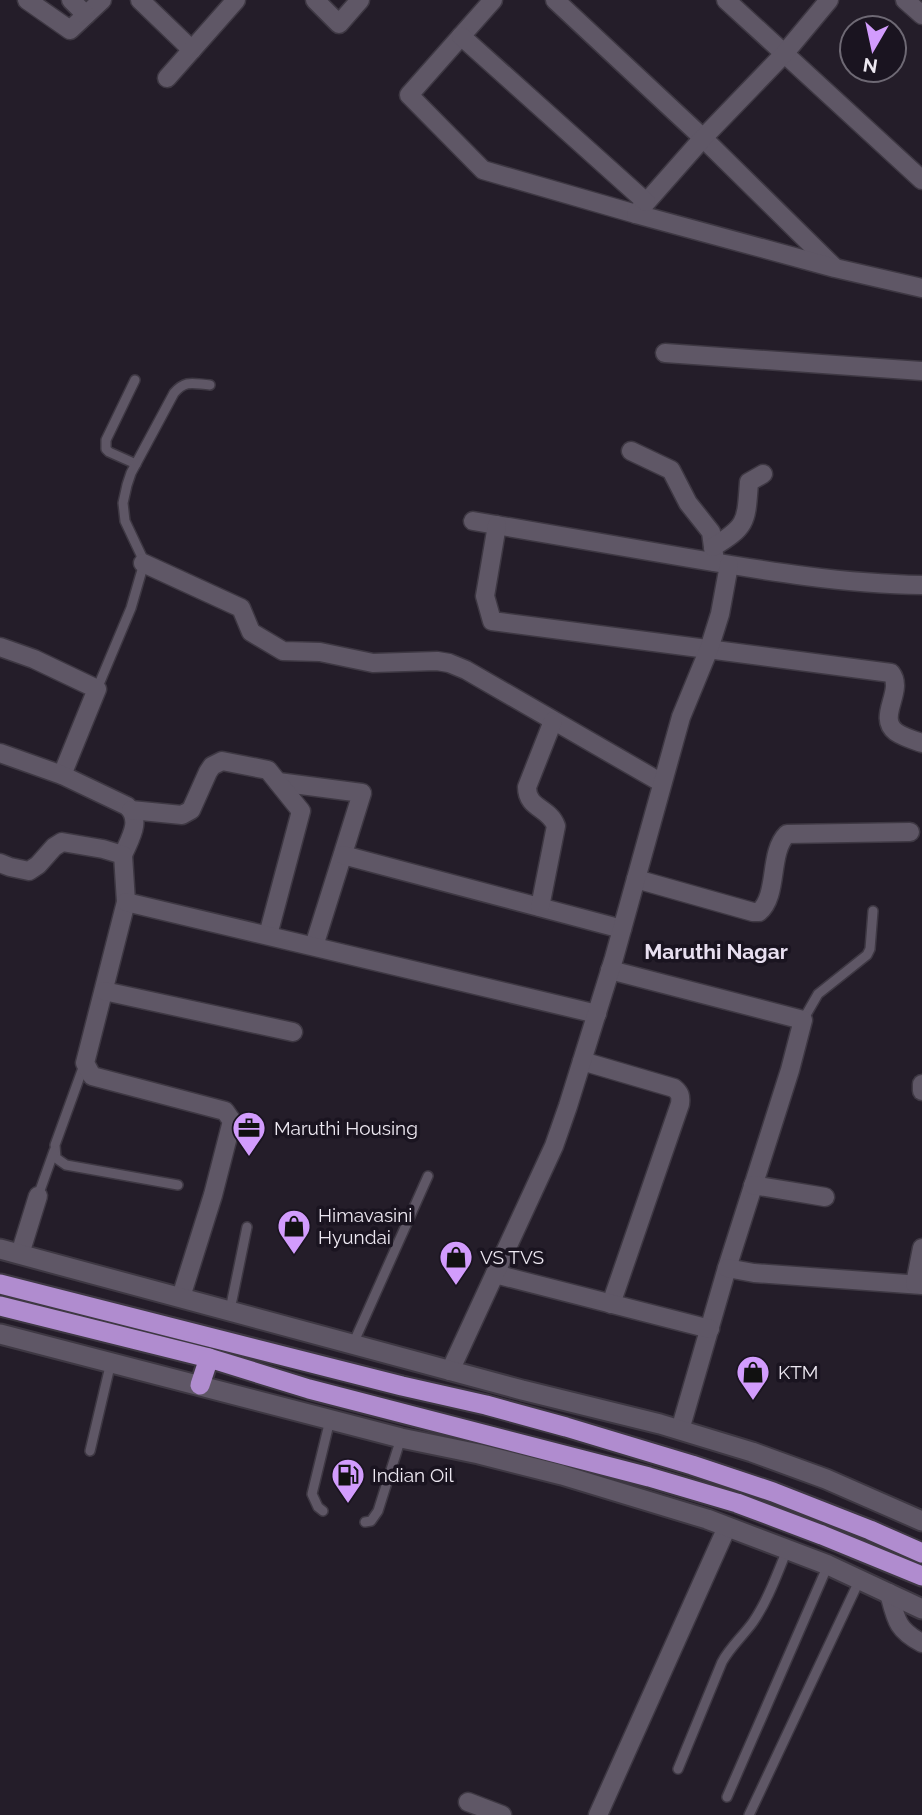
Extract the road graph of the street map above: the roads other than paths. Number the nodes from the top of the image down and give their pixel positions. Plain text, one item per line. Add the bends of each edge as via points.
1 (27, 0) edge
2 (71, 0) edge
3 (102, 0) edge
4 (139, 0) edge
5 (315, 0) edge
6 (360, 0) edge
7 (493, 0) edge
8 (555, 0) edge
9 (726, 0) edge
10 (829, 0) edge
11 (905, 0) edge
12 (227, 3) edge
13 (86, 15) junction
14 (922, 15) edge
15 (460, 36) junction
16 (191, 50) junction
17 (784, 54) junction
18 (167, 79) dead end
19 (704, 138) junction
20 (922, 180) edge
21 (641, 208) junction
22 (835, 268) junction
23 (922, 288) edge
24 (665, 354) dead end
25 (922, 371) edge
26 (135, 380) dead end
27 (210, 385) dead end
28 (631, 451) dead end
29 (136, 464) junction
30 (763, 474) dead end
31 (473, 521) dead end
32 (497, 525) junction
33 (719, 558) junction
34 (143, 563) junction
35 (922, 585) edge
36 (0, 647) edge
37 (709, 649) junction
38 (97, 689) junction
39 (554, 721) junction
40 (922, 743) edge
41 (0, 753) edge
42 (61, 775) junction
43 (278, 782) junction
44 (662, 783) junction
45 (131, 810) junction
46 (910, 832) dead end
47 (122, 855) junction
48 (343, 855) junction
49 (0, 863) edge
50 (636, 878) junction
51 (126, 902) junction
52 (540, 907) junction
53 (873, 911) dead end
54 (622, 929) junction
55 (268, 935) junction
56 (314, 946) junction
57 (610, 970) junction
58 (104, 991) junction
59 (597, 1014) junction
60 (803, 1020) junction
61 (293, 1032) dead end
62 (582, 1061) junction
63 (85, 1063) junction
64 (922, 1084) edge
65 (922, 1091) edge
66 (54, 1151) junction
67 (428, 1176) dead end
68 (178, 1185) dead end
69 (753, 1185) junction
70 (38, 1196) joint
71 (825, 1197) dead end
72 (247, 1227) dead end
73 (922, 1248) edge
74 (0, 1249) edge
75 (20, 1254) junction
76 (727, 1268) junction
77 (495, 1274) junction
78 (0, 1284) edge
79 (919, 1284) edge
80 (181, 1297) junction
81 (611, 1304) junction
82 (0, 1306) edge
83 (230, 1310) junction
84 (710, 1329) junction
85 (0, 1334) edge
86 (353, 1344) junction
87 (209, 1357) junction
88 (111, 1362) junction
89 (450, 1371) junction
90 (201, 1385) junction
91 (330, 1420) junction
92 (680, 1430) junction
93 (401, 1438) junction
94 (90, 1451) dead end
95 (323, 1511) dead end
96 (922, 1521) edge
97 (365, 1522) dead end
98 (727, 1527) junction
99 (787, 1549) junction
100 (922, 1553) edge
101 (828, 1565) junction
102 (922, 1576) edge
103 (860, 1579) junction
104 (889, 1593) junction
105 (922, 1609) edge
106 (922, 1643) edge
107 (678, 1769) dead end
108 (727, 1797) dead end
109 (468, 1801) dead end
110 (502, 1815) edge
111 (598, 1815) edge
112 (749, 1815) edge

1 - 13 street via 70,30
2 - 13 street
3 - 13 street
4 - 16 street
5 - 6 street via 339,24
7 - 15 street
8 - 19 street
9 - 17 street
10 - 17 street
11 - 14 street
12 - 16 street
15 - 21 street
15 - 21 street via 409,95 483,170
16 - 18 street
17 - 19 street
17 - 20 street
19 - 21 street
19 - 22 street
21 - 22 street
22 - 23 street
24 - 25 street
26 - 29 lane via 106,445 109,452
27 - 29 lane via 187,383 174,393
28 - 33 street via 671,470 688,503 711,532
29 - 34 lane via 123,503 125,522
30 - 33 street via 749,482 747,515
31 - 32 street
32 - 33 street
32 - 37 street via 485,596 492,621
33 - 35 street via 840,581
33 - 37 street via 720,614
34 - 38 lane via 131,608
34 - 39 street via 241,608 251,632 283,651 320,652 373,663 449,663
36 - 38 street
37 - 40 street via 891,673 896,688 890,725
37 - 44 street via 681,717
38 - 42 street
39 - 44 street
39 - 52 street via 527,787 530,801 551,816 556,826
41 - 42 street
42 - 45 street
43 - 45 street via 268,770 222,761 208,772 188,813
43 - 48 street via 362,793
43 - 55 street via 302,811
44 - 50 street
45 - 47 street via 135,821
46 - 50 street via 787,834 779,846 767,903 759,912
47 - 49 street via 62,842 29,870
47 - 51 street
48 - 52 street
48 - 56 street
50 - 54 street
51 - 55 street
51 - 58 street
52 - 54 street
53 - 60 lane via 867,955 818,994
54 - 57 street
55 - 56 street
56 - 59 street
57 - 59 street
57 - 60 street
58 - 61 street
58 - 63 street
59 - 62 street
60 - 69 street
62 - 77 street via 554,1146
62 - 81 street via 674,1088 681,1097
63 - 66 lane
63 - 80 street via 92,1076 225,1111 233,1121
64 - 65 street
66 - 68 lane via 66,1165
66 - 70 lane
67 - 86 lane
69 - 71 street
69 - 76 street
70 - 75 street
72 - 83 lane
73 - 79 street
74 - 75 street
75 - 80 street
76 - 79 street
76 - 84 street
77 - 81 street
77 - 89 street
78 - 100 highway via 566,1427 773,1492
80 - 83 street
81 - 84 street
82 - 87 highway
83 - 86 street
84 - 92 street
85 - 88 street
86 - 89 street
87 - 90 highway
87 - 102 highway via 309,1389 737,1503
88 - 90 street
88 - 94 lane
89 - 92 street
90 - 91 street
91 - 93 street
91 - 95 lane via 312,1494
92 - 96 street via 826,1479
93 - 97 lane via 378,1511
93 - 98 street via 562,1475
98 - 99 street
98 - 111 street
99 - 101 street
99 - 107 lane via 765,1603 722,1662
101 - 103 street
101 - 108 lane
103 - 104 street
103 - 112 lane
104 - 105 street
104 - 106 street via 900,1629
109 - 110 street

